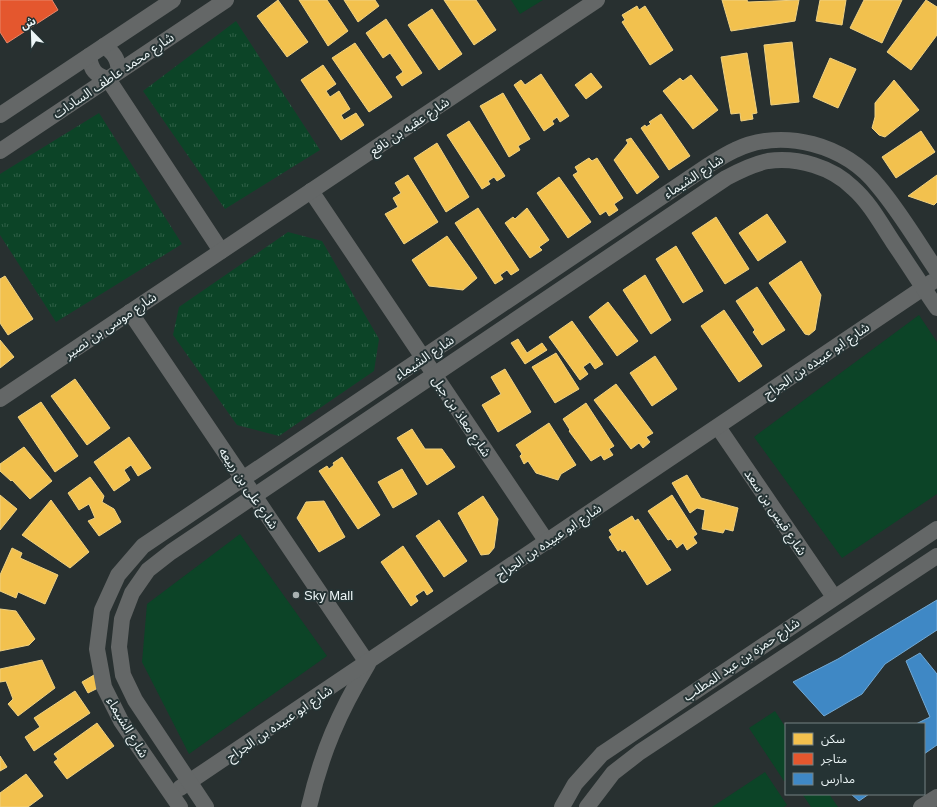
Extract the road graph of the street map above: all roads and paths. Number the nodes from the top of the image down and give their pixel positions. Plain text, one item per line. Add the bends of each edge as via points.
1 (173, 0) edge
2 (226, 0) edge
3 (597, 0) edge
4 (104, 46) junction
5 (89, 56) junction
6 (113, 75) junction
7 (0, 116) edge
8 (0, 151) edge
9 (311, 191) junction
10 (221, 251) junction
11 (937, 271) edge
12 (937, 279) edge
13 (923, 288) junction
14 (937, 308) edge
15 (130, 312) junction
16 (422, 358) junction
17 (434, 375) junction
18 (0, 399) edge
19 (718, 427) junction
20 (243, 478) junction
21 (254, 496) junction
22 (937, 529) edge
23 (547, 542) junction
24 (937, 556) edge
25 (834, 597) junction
26 (368, 664) junction
27 (189, 782) junction
28 (937, 797) edge
29 (176, 801) edge
30 (206, 807) edge
31 (309, 807) edge
32 (562, 807) edge
33 (587, 807) edge
34 (921, 807) edge

1 - 4 street
2 - 6 street, شارع محمد عاطف السادات
3 - 9 street, شارع عقبه بن نافع
4 - 5 street
4 - 6 street via 113,52 118,61
5 - 6 street via 90,67 97,76
5 - 7 street
6 - 8 street, شارع محمد عاطف السادات
6 - 10 street
9 - 10 street, شارع عقبه بن نافع
9 - 16 street, شارع معاذ بن جبل
10 - 15 street, شارع موسى بن نصير
11 - 16 street, شارع الشيماء via 878,185 855,163 828,148 797,140 766,141 736,149 709,165
12 - 13 street
13 - 14 street, شارع الشيماء
13 - 17 street, شارع الشيماء via 868,205 853,187 835,174 814,165 768,161 746,167 726,178
13 - 19 street, شارع ابو عبيده بن الجراح
15 - 18 street, شارع موسى بن نصير
15 - 20 street, شارع على بن ربيعه
16 - 17 street, شارع معاذ بن جبل
16 - 20 street, شارع الشيماء
17 - 21 street, شارع الشيماء
17 - 23 street, شارع معاذ بن جبل
19 - 23 street, شارع ابو عبيده بن الجراح
19 - 25 street, شارع قيس بن سعد
20 - 21 street, شارع على بن ربيعه
20 - 29 street, شارع الشيماء via 143,546 118,575 102,610 97,649 104,686 121,721
21 - 26 street, شارع على بن ربيعه
21 - 27 street, شارع الشيماء via 148,570 132,592 122,619 119,647 123,675 134,700
22 - 25 street, شارع حمزه بن عبد المطلب
23 - 26 street, شارع ابو عبيده بن الجراح
24 - 33 street, شارع حمزه بن عبد المطلب via 640,752 613,773
25 - 32 street, شارع حمزه بن عبد المطلب via 602,754 575,784
26 - 27 street, شارع ابو عبيده بن الجراح
26 - 31 street via 331,733 317,771
27 - 29 street, شارع ابو عبيده بن الجراح
27 - 30 street, شارع الشيماء
28 - 34 street

